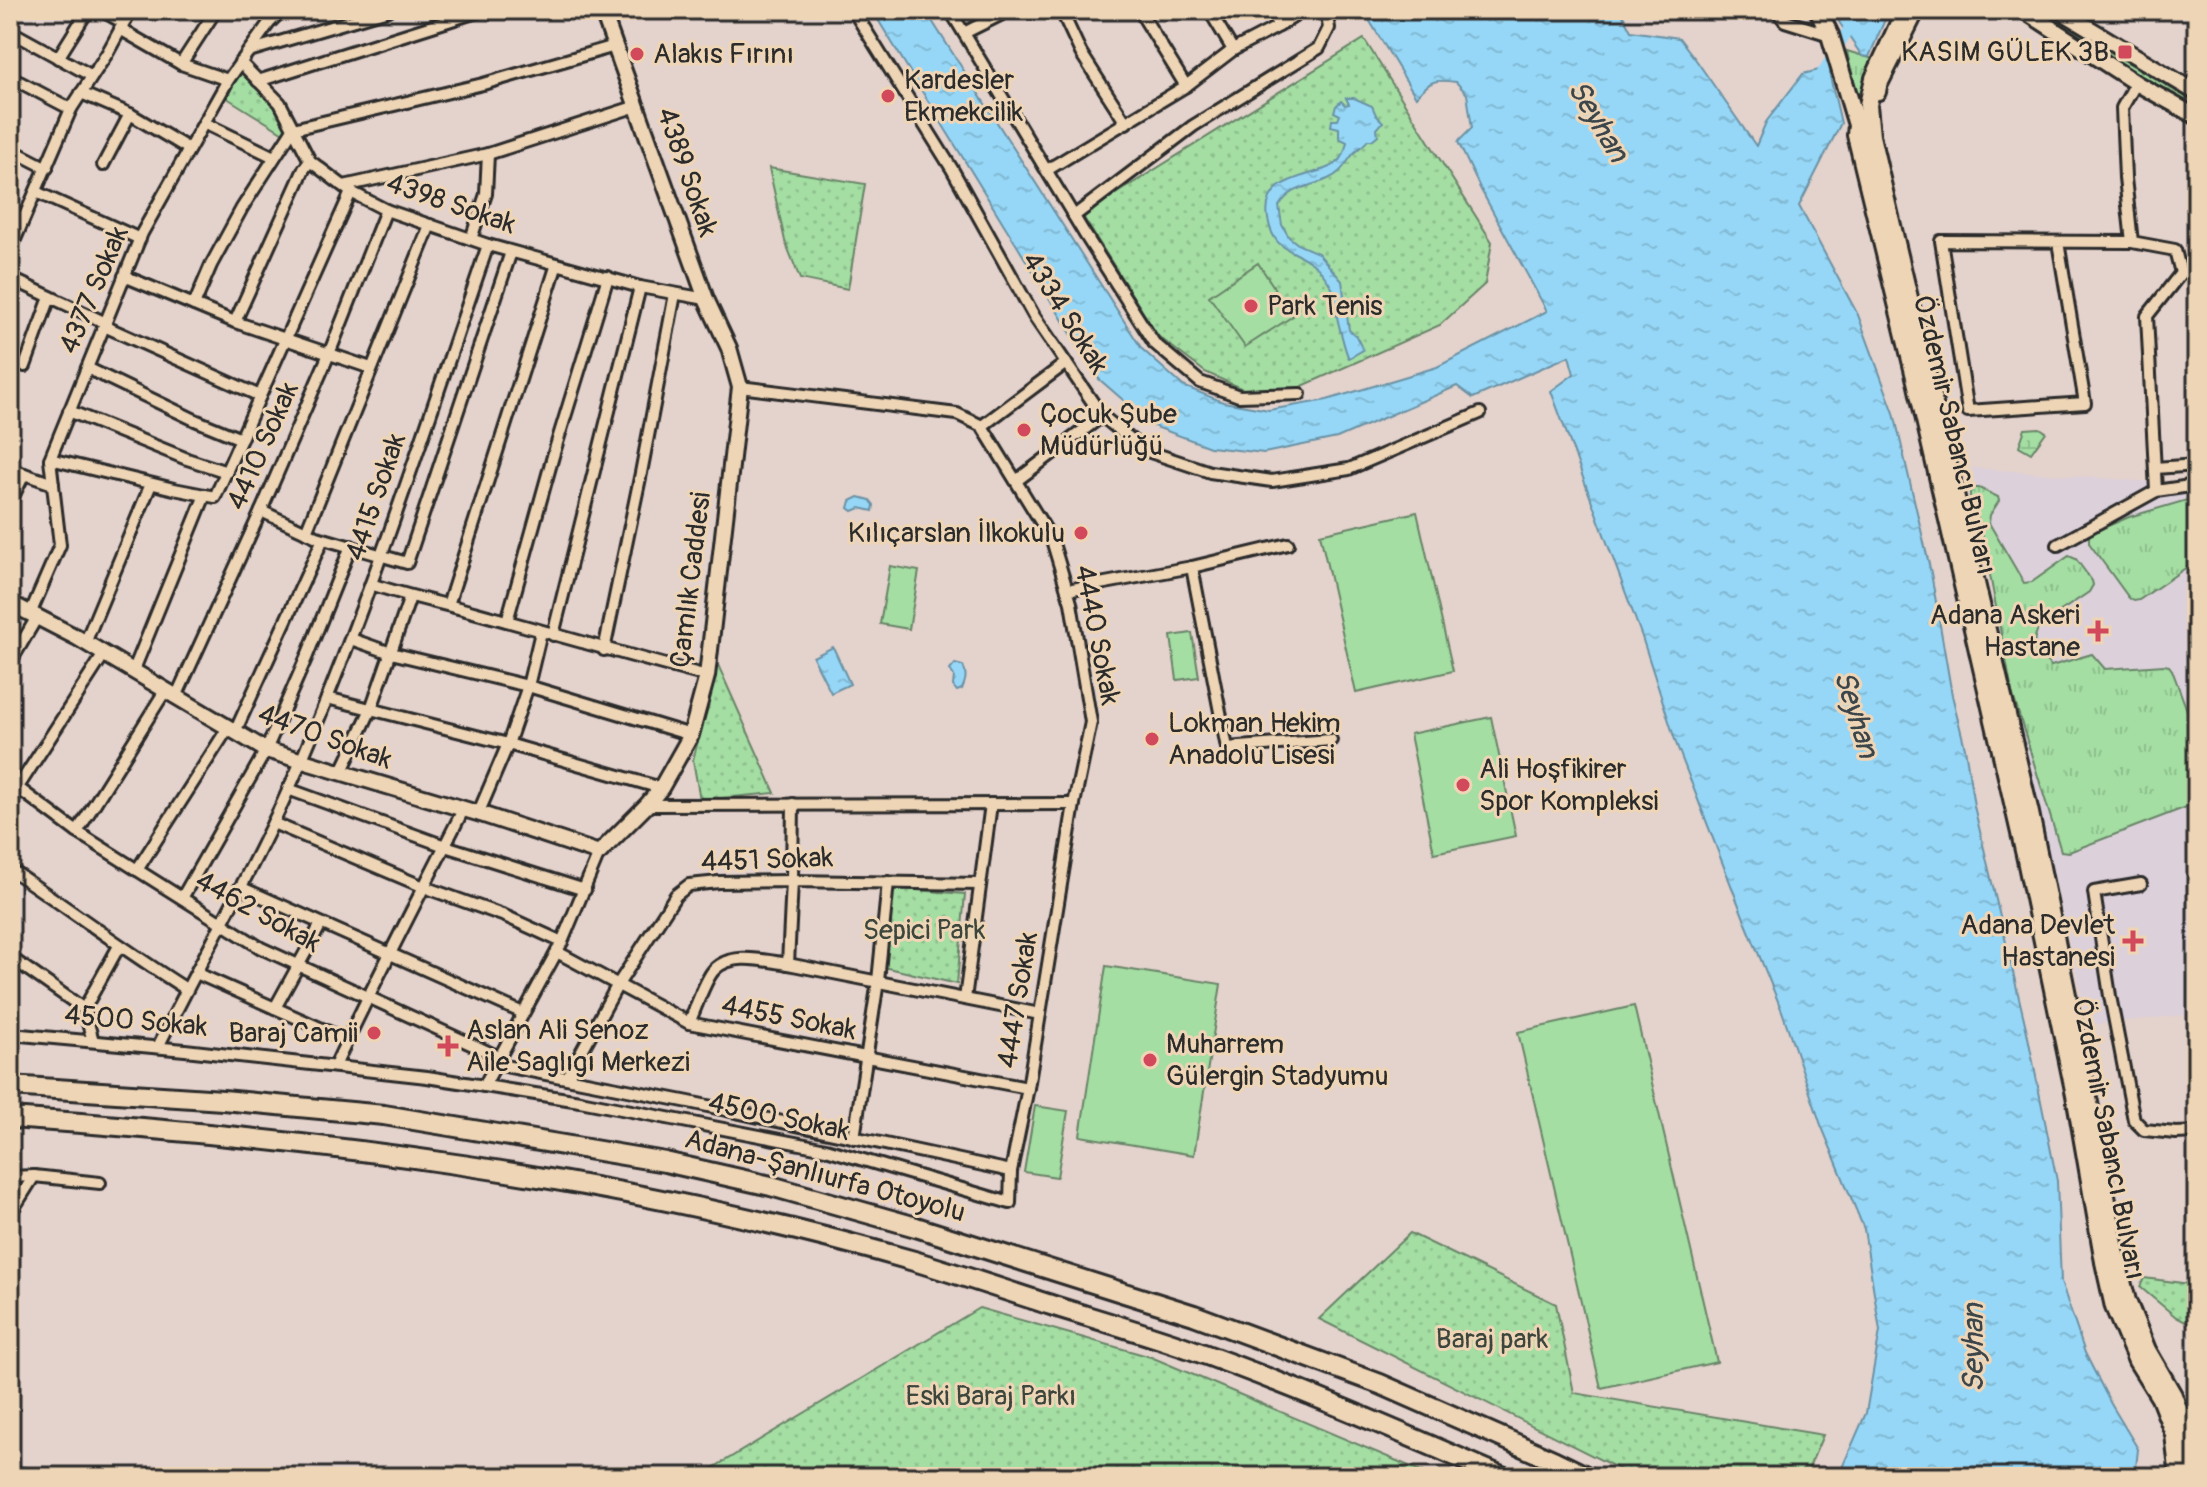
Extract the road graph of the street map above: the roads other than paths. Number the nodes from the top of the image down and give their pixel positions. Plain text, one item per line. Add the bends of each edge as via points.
1 (88, 10) edge
2 (101, 10) edge
3 (131, 10) edge
4 (216, 10) edge
5 (282, 10) edge
6 (388, 10) edge
7 (483, 10) edge
8 (602, 10) edge
9 (853, 10) edge
10 (950, 10) edge
11 (1010, 10) edge
12 (1061, 10) edge
13 (1139, 10) edge
14 (1209, 10) edge
15 (1270, 10) edge
16 (1304, 10) edge
17 (1326, 10) edge
18 (1776, 10) edge
19 (1818, 10) edge
20 (1905, 10) edge
21 (1917, 10) edge
22 (2023, 10) edge
23 (2059, 10) edge
24 (122, 26) junction
25 (1279, 26) junction
26 (10, 31) edge
27 (964, 33) junction
28 (1830, 35) junction
29 (615, 46) junction
30 (1233, 50) junction
31 (249, 51) junction
32 (58, 58) junction
33 (240, 62) junction
34 (181, 64) junction
35 (92, 76) junction
36 (10, 77) edge
37 (228, 80) junction
38 (258, 81) junction
39 (2136, 83) junction
40 (1186, 86) junction
41 (81, 93) junction
42 (2197, 93) edge
43 (637, 106) junction
44 (71, 109) junction
45 (130, 114) junction
46 (2197, 117) edge
47 (204, 123) junction
48 (1126, 123) junction
49 (1864, 128) junction
50 (293, 129) junction
51 (10, 149) edge
52 (189, 149) junction
53 (488, 154) junction
54 (274, 157) junction
55 (310, 161) junction
56 (103, 165) dead end
57 (47, 168) junction
58 (1047, 170) junction
59 (347, 189) junction
60 (36, 192) junction
61 (386, 210) junction
62 (10, 213) edge
63 (1074, 216) junction
64 (23, 220) junction
65 (430, 225) junction
66 (140, 239) junction
67 (471, 239) junction
68 (2058, 242) junction
69 (2132, 242) junction
70 (488, 245) junction
71 (10, 251) edge
72 (511, 252) junction
73 (557, 264) junction
74 (124, 276) junction
75 (608, 277) junction
76 (10, 278) edge
77 (640, 287) junction
78 (675, 294) junction
79 (50, 297) junction
80 (706, 299) junction
81 (194, 305) junction
82 (235, 322) junction
83 (105, 324) junction
84 (286, 339) junction
85 (729, 348) joint
86 (329, 354) junction
87 (1066, 363) junction
88 (25, 366) dead end
89 (87, 368) junction
90 (371, 368) junction
91 (740, 387) junction
92 (1300, 394) dead end
93 (260, 396) junction
94 (69, 411) junction
95 (1480, 413) dead end
96 (1102, 416) junction
97 (982, 426) junction
98 (241, 439) junction
99 (50, 459) junction
100 (2197, 465) edge
101 (2155, 468) junction
102 (10, 469) edge
103 (227, 472) junction
104 (24, 474) junction
105 (1016, 481) junction
106 (53, 484) junction
107 (151, 484) junction
108 (2197, 485) edge
109 (2156, 491) junction
110 (210, 496) junction
111 (10, 503) edge
112 (261, 511) junction
113 (306, 532) junction
114 (323, 539) junction
115 (1288, 544) dead end
116 (2058, 545) dead end
117 (351, 546) junction
118 (381, 554) junction
119 (1192, 567) junction
120 (371, 584) junction
121 (1067, 590) junction
122 (410, 597) junction
123 (10, 603) edge
124 (448, 605) junction
125 (34, 616) junction
126 (507, 621) junction
127 (541, 632) junction
128 (553, 635) junction
129 (351, 639) junction
130 (85, 643) junction
131 (604, 650) junction
132 (391, 653) junction
133 (104, 654) junction
134 (10, 663) edge
135 (133, 672) junction
136 (707, 676) junction
137 (528, 686) junction
138 (171, 694) junction
139 (327, 698) junction
140 (371, 709) junction
141 (232, 730) junction
142 (691, 735) junction
143 (1331, 740) dead end
144 (508, 744) junction
145 (266, 750) junction
146 (302, 761) junction
147 (341, 773) junction
148 (14, 784) edge
149 (661, 788) junction
150 (288, 789) junction
151 (793, 804) junction
152 (991, 804) junction
153 (1074, 804) junction
154 (647, 805) junction
155 (471, 812) junction
156 (273, 823) junction
157 (77, 832) junction
158 (445, 846) junction
159 (599, 853) junction
160 (10, 869) edge
161 (137, 870) junction
162 (792, 881) junction
163 (888, 882) junction
164 (980, 884) junction
165 (2141, 884) dead end
166 (240, 887) junction
167 (424, 887) junction
168 (585, 890) junction
169 (182, 898) junction
170 (221, 923) junction
171 (321, 924) junction
172 (562, 942) junction
173 (119, 946) junction
174 (557, 952) junction
175 (391, 954) junction
176 (10, 957) edge
177 (788, 964) junction
178 (299, 965) junction
179 (196, 973) junction
180 (878, 981) junction
181 (617, 986) junction
182 (186, 989) junction
183 (367, 996) junction
184 (965, 999) junction
185 (275, 1008) junction
186 (84, 1009) junction
187 (523, 1013) junction
188 (1040, 1014) junction
189 (689, 1023) junction
190 (10, 1034) edge
191 (347, 1040) junction
192 (93, 1041) junction
193 (158, 1047) junction
194 (865, 1058) junction
195 (497, 1060) junction
196 (335, 1066) junction
197 (567, 1078) junction
198 (10, 1086) edge
199 (484, 1086) junction
200 (1028, 1088) junction
201 (10, 1118) edge
202 (2197, 1132) edge
203 (854, 1138) junction
204 (1011, 1171) junction
205 (34, 1176) junction
206 (10, 1177) edge
207 (100, 1183) dead end
208 (1010, 1203) joint
209 (10, 1214) edge
210 (10, 1472) edge
211 (39, 1477) edge
212 (1504, 1477) edge
213 (1588, 1477) edge
214 (2176, 1477) edge
215 (2189, 1477) edge

1 - 32 street
2 - 24 street
3 - 24 street
4 - 34 street
5 - 31 street, 4377 Sokak
6 - 31 street
7 - 38 street
8 - 29 main road, 4389 Sokak
9 - 87 street, 4334 Sokak
10 - 27 street
11 - 27 street
12 - 48 street via 1081,53
13 - 40 street
14 - 30 street
15 - 25 street
16 - 25 street
17 - 63 street via 1329,28 1319,48 1193,126
18 - 28 street via 1785,21
19 - 28 main road, Özdemir Sabancı Bulvarı
20 - 49 main road, Özdemir Sabancı Bulvarı via 1874,78
21 - 49 main road
22 - 39 main road
23 - 42 main road
24 - 34 street
24 - 35 street
25 - 30 street
26 - 32 street
27 - 58 street
28 - 49 main road, Özdemir Sabancı Bulvarı
29 - 43 main road, 4389 Sokak
29 - 50 street
30 - 40 street
31 - 33 street, 4377 Sokak
32 - 35 street
33 - 37 street, 4377 Sokak
33 - 38 street, 4398 Sokak
34 - 37 street
35 - 41 street
36 - 44 street
37 - 47 street, 4377 Sokak
38 - 50 street, 4398 Sokak via 280,103
39 - 46 main road
39 - 69 street via 2122,108
40 - 48 street
41 - 44 street
41 - 45 street
43 - 53 street
43 - 80 main road, 4389 Sokak
44 - 57 street
45 - 52 street
45 - 56 street
47 - 52 street, 4377 Sokak
47 - 54 street
48 - 58 street
49 - 214 main road, Özdemir Sabancı Bulvarı via 1856,135 2025,855 2114,1307 2174,1434
49 - 215 main road, Özdemir Sabancı Bulvarı via 2030,813 2117,1262 2147,1350 2187,1433
50 - 54 street
50 - 55 street, 4398 Sokak
51 - 57 street
52 - 66 street, 4377 Sokak
53 - 59 street
53 - 67 street via 486,194
54 - 81 street via 211,265
55 - 59 street, 4398 Sokak
55 - 82 street
57 - 60 street
58 - 63 street
59 - 61 street, 4398 Sokak
59 - 84 street
60 - 64 street
60 - 66 street
61 - 65 street, 4398 Sokak
61 - 86 street, 4410 Sokak
62 - 64 street
63 - 92 street via 1154,343 1200,382 1239,396
64 - 71 street
65 - 67 street, 4398 Sokak
65 - 90 street
66 - 74 street, 4377 Sokak
67 - 70 street, 4398 Sokak
68 - 68 street via 1941,241 1968,411 2085,403
68 - 69 street
69 - 101 street via 2175,250 2181,273 2147,316
70 - 72 street, 4398 Sokak
70 - 118 street, 4415 Sokak
72 - 73 street, 4398 Sokak
72 - 118 street via 407,563
73 - 75 street, 4398 Sokak
73 - 124 street
74 - 81 street
74 - 83 street, 4377 Sokak
75 - 77 street, 4398 Sokak
75 - 126 street
76 - 79 street
77 - 78 street, 4398 Sokak
77 - 128 street
78 - 80 street, 4398 Sokak
78 - 131 street
79 - 83 street
79 - 88 street
80 - 85 main road, 4389 Sokak
81 - 82 street
82 - 84 street
83 - 89 street, 4377 Sokak
83 - 93 street
84 - 86 street
84 - 93 street
85 - 91 main road, Çamlık Caddesi
86 - 90 street
86 - 112 street, 4410 Sokak
87 - 96 street, 4334 Sokak
87 - 97 street
89 - 94 street, 4377 Sokak
89 - 98 street
90 - 113 street
91 - 97 street via 957,414
91 - 136 main road, Çamlık Caddesi
93 - 98 street
94 - 99 street, 4377 Sokak
94 - 103 street
95 - 96 street, 4334 Sokak via 1349,469 1272,481 1210,472 1144,450
96 - 105 street
97 - 105 street, 4440 Sokak
98 - 103 street
99 - 106 street, 4377 Sokak
99 - 107 street
100 - 101 street
101 - 109 street
102 - 104 street
103 - 110 street
104 - 106 street
104 - 111 street
105 - 121 street, 4440 Sokak via 1052,540
106 - 125 street, 4377 Sokak via 60,545
107 - 110 street
107 - 130 street
108 - 109 street
109 - 116 street
110 - 135 street
112 - 113 street
112 - 138 street, 4410 Sokak
113 - 114 street
114 - 117 street
114 - 141 street
115 - 119 street
117 - 118 street
117 - 145 street
118 - 120 street, 4415 Sokak
119 - 121 street
119 - 143 street via 1227,748
120 - 122 street
120 - 129 street, 4415 Sokak
121 - 153 street, 4440 Sokak via 1091,722
122 - 124 street
122 - 132 street
123 - 125 main road, 4470 Sokak
124 - 126 street
125 - 130 main road, 4470 Sokak
125 - 134 street, 4377 Sokak
126 - 127 street
127 - 128 street
127 - 137 street
128 - 131 street
129 - 132 street
129 - 139 street, 4415 Sokak
130 - 133 main road, 4470 Sokak
131 - 136 street
132 - 137 street
132 - 140 street
133 - 135 main road, 4470 Sokak
133 - 148 street
135 - 138 main road, 4470 Sokak
136 - 142 main road, Çamlık Caddesi
137 - 142 street
137 - 144 street
138 - 141 main road, 4470 Sokak
138 - 157 street, 4410 Sokak
139 - 140 street
139 - 146 street, 4415 Sokak
140 - 144 street
140 - 147 street
141 - 145 main road, 4470 Sokak
141 - 161 street
142 - 149 main road, Çamlık Caddesi
144 - 149 street
144 - 155 street
145 - 146 main road, 4470 Sokak
145 - 169 street
146 - 147 main road, 4470 Sokak
146 - 150 street, 4415 Sokak
147 - 155 main road, 4470 Sokak
148 - 157 street, 4462 Sokak
149 - 154 main road, Çamlık Caddesi
150 - 156 street, 4415 Sokak
150 - 158 street
151 - 152 street
151 - 154 street
151 - 162 street
152 - 153 street
152 - 164 street
153 - 188 street, 4447 Sokak
154 - 159 main road, Çamlık Caddesi
155 - 158 street
155 - 159 main road, 4470 Sokak
156 - 166 street, 4415 Sokak
156 - 167 street
157 - 161 street, 4462 Sokak
158 - 167 street
158 - 168 street
159 - 168 street, Çamlık Caddesi
160 - 173 street
161 - 169 street, 4462 Sokak
162 - 163 street, 4451 Sokak
162 - 177 street
162 - 181 street, 4451 Sokak via 689,885 676,895
163 - 164 street, 4451 Sokak
163 - 180 street
164 - 184 street
165 - 202 street via 2094,892 2134,1120 2144,1130
166 - 170 street, 4415 Sokak
166 - 171 street
167 - 172 street
167 - 175 street
168 - 172 street, Çamlık Caddesi
169 - 170 street, 4462 Sokak
170 - 178 street, 4462 Sokak
170 - 179 street, 4415 Sokak
171 - 175 street
171 - 178 street
172 - 174 street, Çamlık Caddesi
173 - 182 street
173 - 186 street
174 - 181 street, 4455 Sokak
174 - 187 street, Çamlık Caddesi
175 - 183 street
175 - 187 street
176 - 186 street
177 - 180 street
177 - 189 street via 728,960 713,971
178 - 183 street, 4462 Sokak
178 - 185 street
179 - 182 street, 4415 Sokak
179 - 185 street
180 - 184 street
180 - 194 street
181 - 189 street, 4455 Sokak
181 - 197 street, 4451 Sokak
182 - 193 street, 4415 Sokak
183 - 191 street
183 - 195 street, 4462 Sokak
184 - 188 street
185 - 191 street
186 - 192 street
187 - 195 street, Çamlık Caddesi
188 - 200 street, 4447 Sokak
189 - 194 street, 4455 Sokak
190 - 192 street, 4500 Sokak
191 - 196 street
192 - 193 street, 4500 Sokak
193 - 196 street, 4500 Sokak
194 - 200 street, 4455 Sokak
194 - 203 street
195 - 197 street, 4462 Sokak
195 - 199 street, Çamlık Caddesi
196 - 199 street, 4500 Sokak
197 - 203 street, 4462 Sokak
198 - 213 highway, Adana-Şanlıurfa Otoyolu via 384,1115 665,1162 771,1186 1194,1315 1380,1384
199 - 208 street, 4500 Sokak via 826,1149
200 - 204 street, 4447 Sokak
201 - 212 highway via 381,1153 707,1211 913,1261 1188,1348
203 - 204 street, 4462 Sokak
204 - 208 street, 4447 Sokak
205 - 206 street
205 - 207 street
205 - 209 street
210 - 211 street

